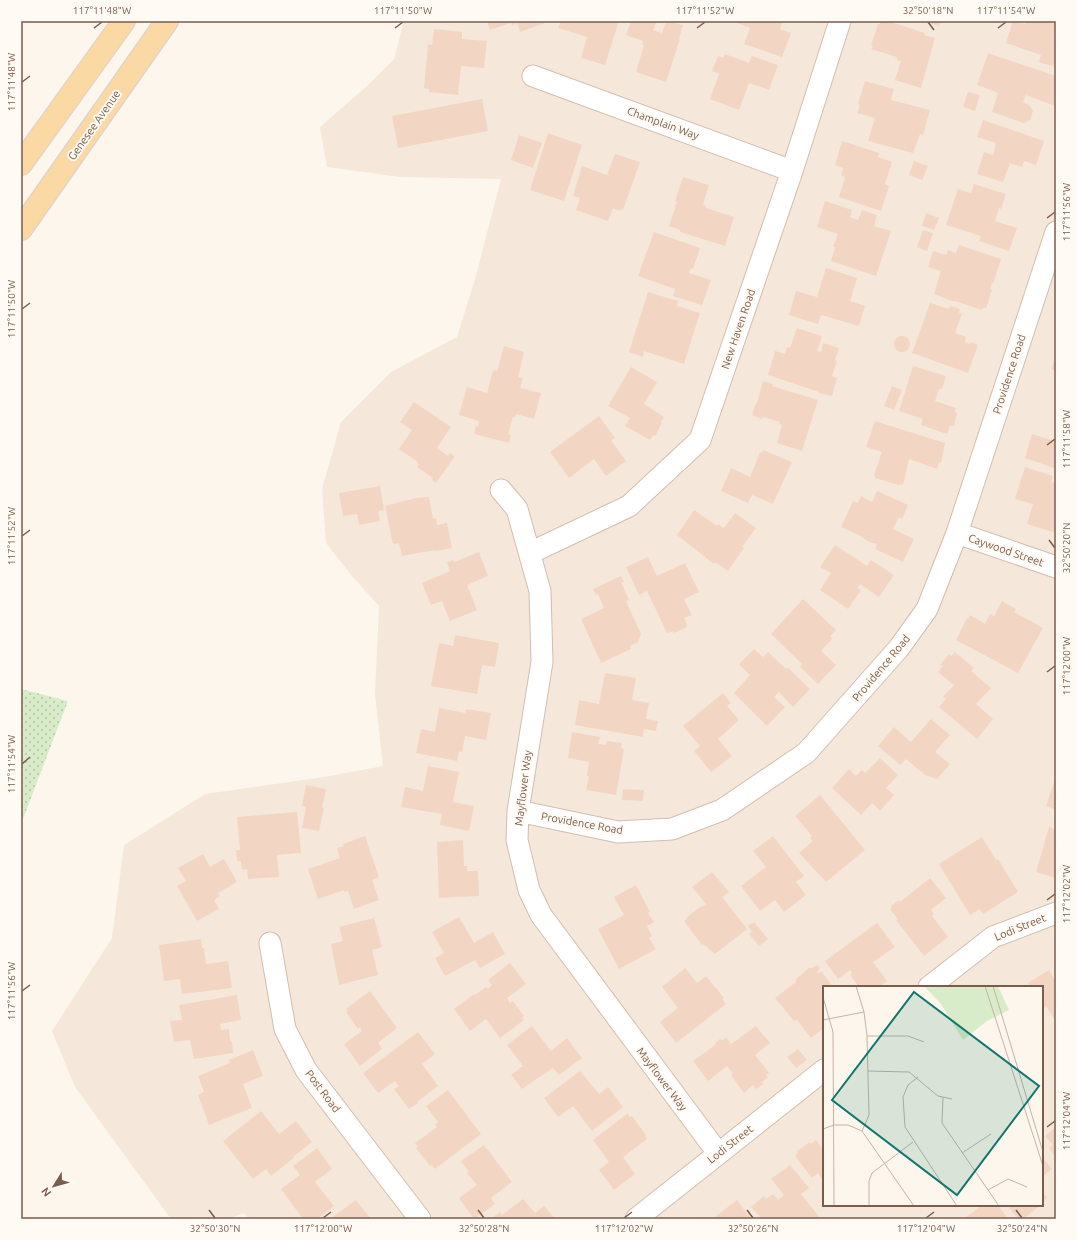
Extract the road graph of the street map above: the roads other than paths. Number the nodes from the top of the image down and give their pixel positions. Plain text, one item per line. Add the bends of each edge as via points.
1 (124, 21) edge
2 (167, 21) edge
3 (840, 21) edge
4 (533, 76) dead end
5 (21, 164) edge
6 (792, 171) junction
7 (21, 229) edge
8 (1056, 232) edge
9 (501, 490) dead end
10 (957, 533) junction
11 (530, 553) junction
12 (1056, 568) edge
13 (518, 811) junction
14 (1056, 913) edge
15 (270, 943) dead end
16 (930, 986) edge
17 (823, 1071) edge
18 (718, 1153) junction
19 (420, 1219) edge
20 (636, 1219) edge

1 - 5 main road
2 - 7 main road, Genesee Avenue
3 - 6 street, New Haven Road
4 - 6 street, Champlain Way
6 - 11 street, New Haven Road via 700,440 629,506
8 - 10 street, Providence Road
9 - 11 street, Mayflower Way via 517,509
10 - 12 street, Caywood Street
10 - 13 street, Providence Road via 927,609 899,648 806,753 722,810 672,829 618,832
11 - 13 street, Mayflower Way via 540,591 542,662
13 - 18 street, Mayflower Way via 517,840 529,890 541,916
14 - 16 street, Lodi Street via 993,936
15 - 19 street, Post Road via 285,1029 306,1070
17 - 18 street, Lodi Street
18 - 20 street, Lodi Street

